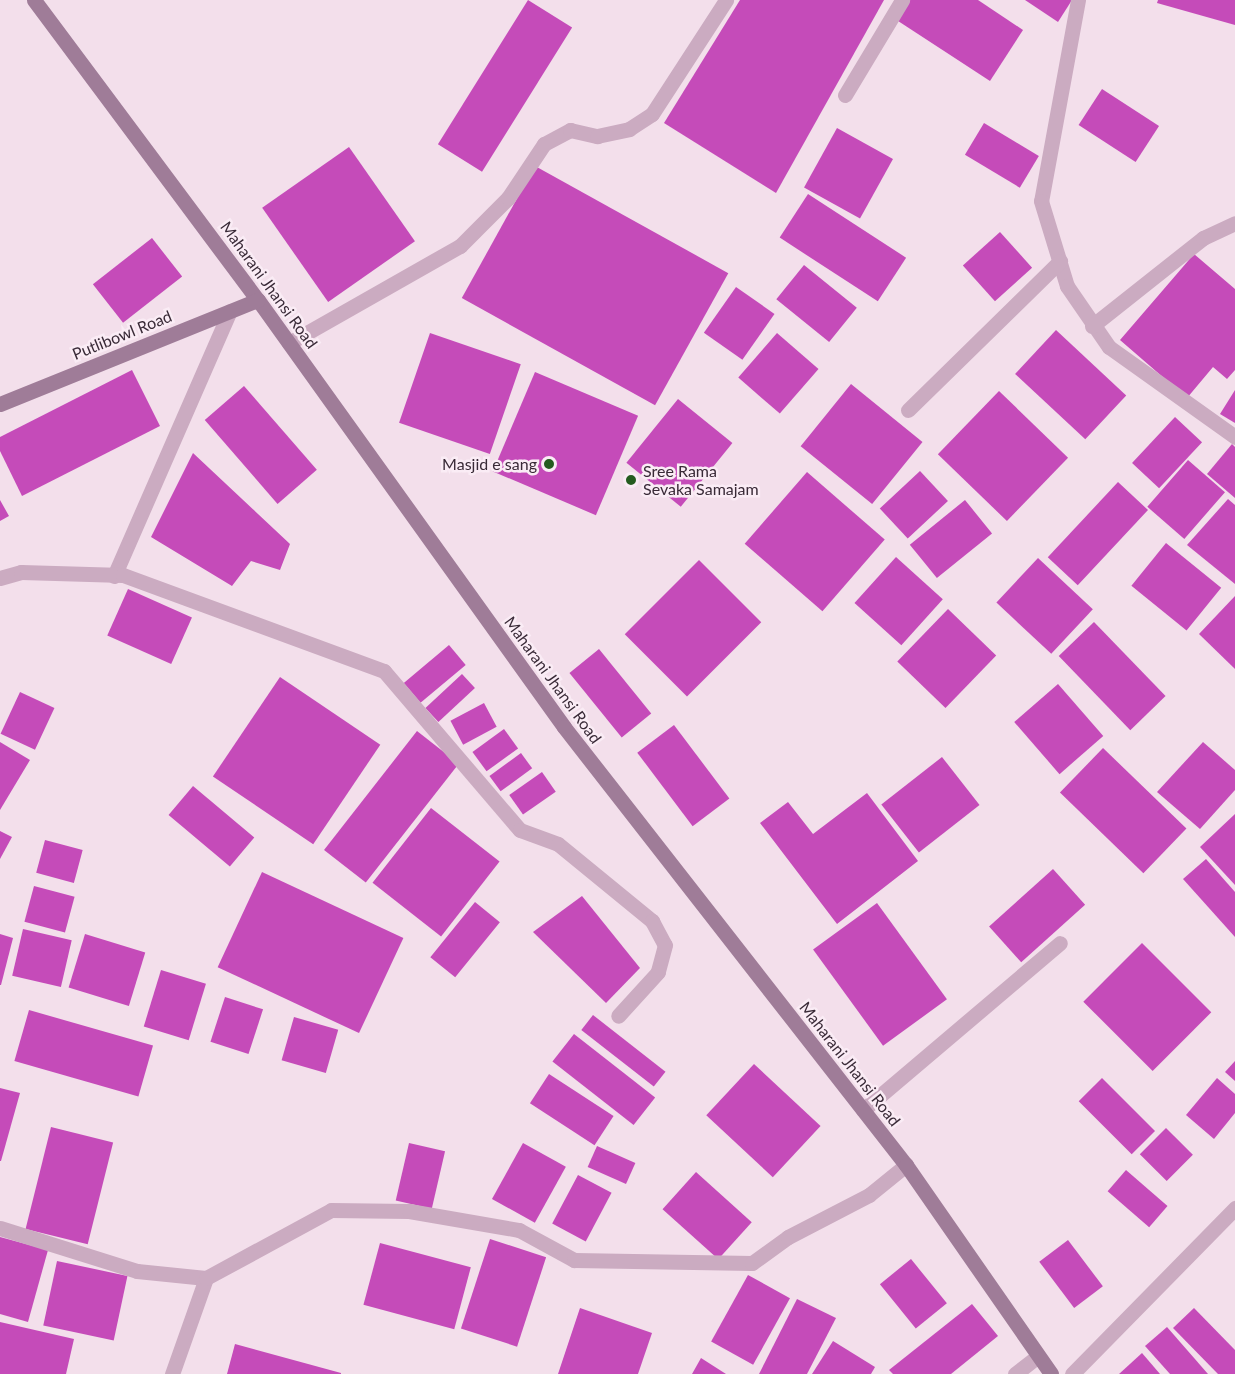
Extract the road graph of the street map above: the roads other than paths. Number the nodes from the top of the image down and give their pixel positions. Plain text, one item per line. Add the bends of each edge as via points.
1 (34, 0) edge
2 (726, 0) edge
3 (902, 0) edge
4 (1078, 0) edge
5 (845, 95) dead end
6 (1235, 223) edge
7 (1060, 261) junction
8 (258, 300) junction
9 (230, 311) junction
10 (1092, 326) junction
11 (289, 343) junction
12 (0, 404) edge
13 (908, 410) dead end
14 (1235, 437) edge
15 (114, 576) junction
16 (0, 579) edge
17 (1060, 943) dead end
18 (618, 1016) dead end
19 (863, 1110) junction
20 (906, 1166) junction
21 (1235, 1208) edge
22 (0, 1228) edge
23 (206, 1278) junction
24 (1038, 1356) junction
25 (172, 1374) edge
26 (1015, 1374) edge
27 (1051, 1374) edge
28 (1072, 1374) edge

1 - 8 street, Maharani Jhansi Road
2 - 11 street via 652,114 629,129 597,136 570,130 544,144 508,198 460,246
3 - 5 street
4 - 7 street via 1041,201
6 - 10 street via 1203,238
7 - 10 street via 1067,286
7 - 13 street
8 - 9 street, Putlibowl Road
8 - 11 street, Maharani Jhansi Road
9 - 12 street, Putlibowl Road
9 - 15 street
10 - 14 street via 1109,347 1164,391
11 - 19 street, Maharani Jhansi Road via 564,727
15 - 16 street via 21,572
15 - 18 street via 167,588 318,651 347,654 384,671 520,830 558,844 652,921 665,945 658,972
17 - 19 street
19 - 20 street, Maharani Jhansi Road
20 - 23 street via 869,1195 788,1237 752,1263 574,1260 519,1230 409,1212 331,1210
20 - 24 street, Maharani Jhansi Road
21 - 28 street
22 - 23 street via 137,1272
23 - 25 street
24 - 26 street
24 - 27 street, Maharani Jhansi Road

